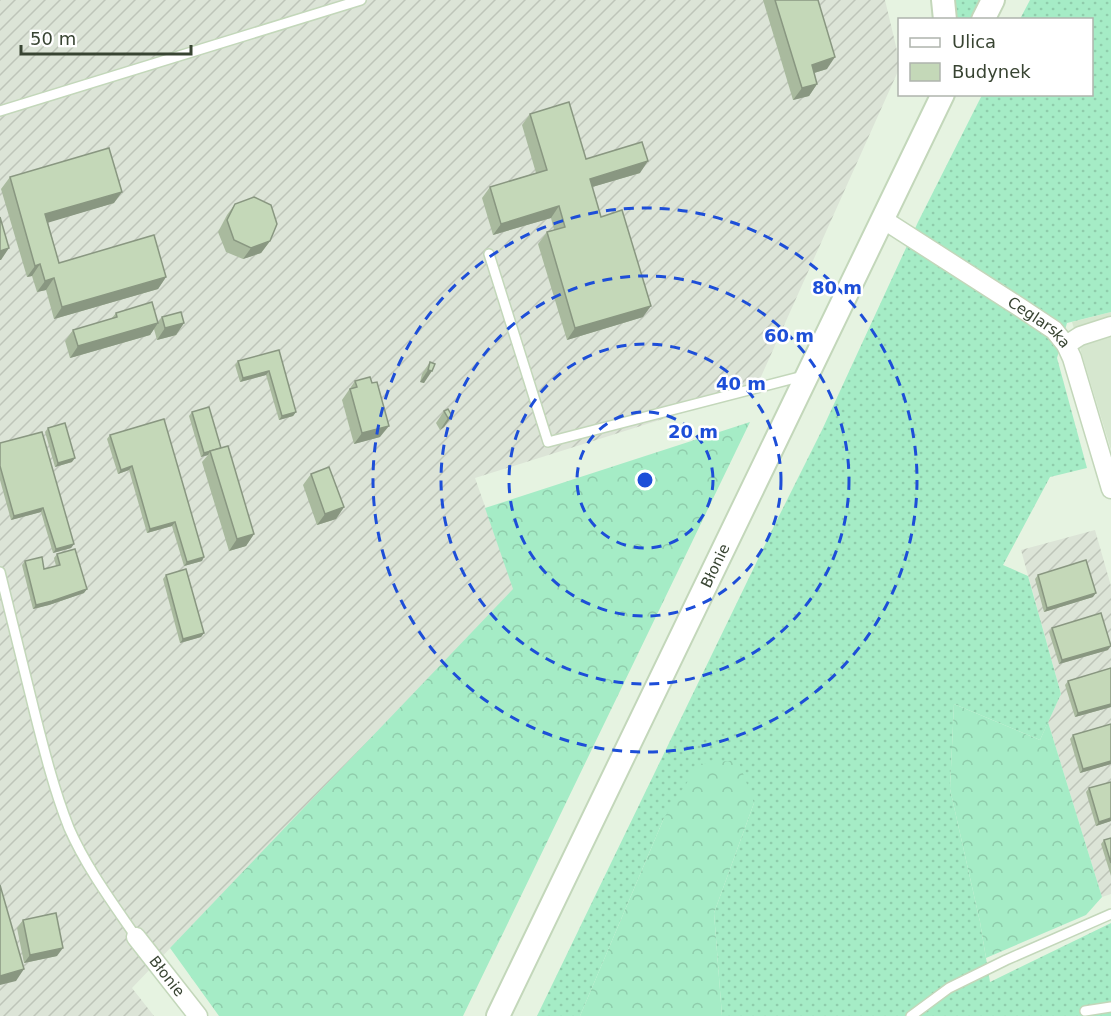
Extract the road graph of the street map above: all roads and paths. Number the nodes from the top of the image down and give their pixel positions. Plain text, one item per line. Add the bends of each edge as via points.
1 (361, 0) edge
2 (943, 0) edge
3 (993, 0) edge
4 (945, 18) edge
5 (984, 18) edge
6 (934, 105) edge
7 (0, 111) edge
8 (884, 220) junction
9 (489, 254) dead end
10 (1111, 326) edge
11 (1066, 345) junction
12 (808, 375) junction
13 (1111, 489) edge
14 (0, 572) edge
15 (1111, 914) edge
16 (136, 937) joint
17 (1111, 1007) edge
18 (1085, 1011) dead end
19 (198, 1016) edge
20 (498, 1016) edge
21 (911, 1016) edge

1 - 7 lane
2 - 4 street
3 - 5 street
6 - 8 street, Błonie
8 - 11 street, Ceglarska via 1054,330
8 - 12 street, Błonie
9 - 12 lane via 548,442
10 - 11 street
11 - 13 street, Ceglarska
12 - 20 street, Błonie
14 - 16 lane via 57,796 84,858
15 - 21 lane via 949,988
16 - 19 street, Błonie
17 - 18 lane

